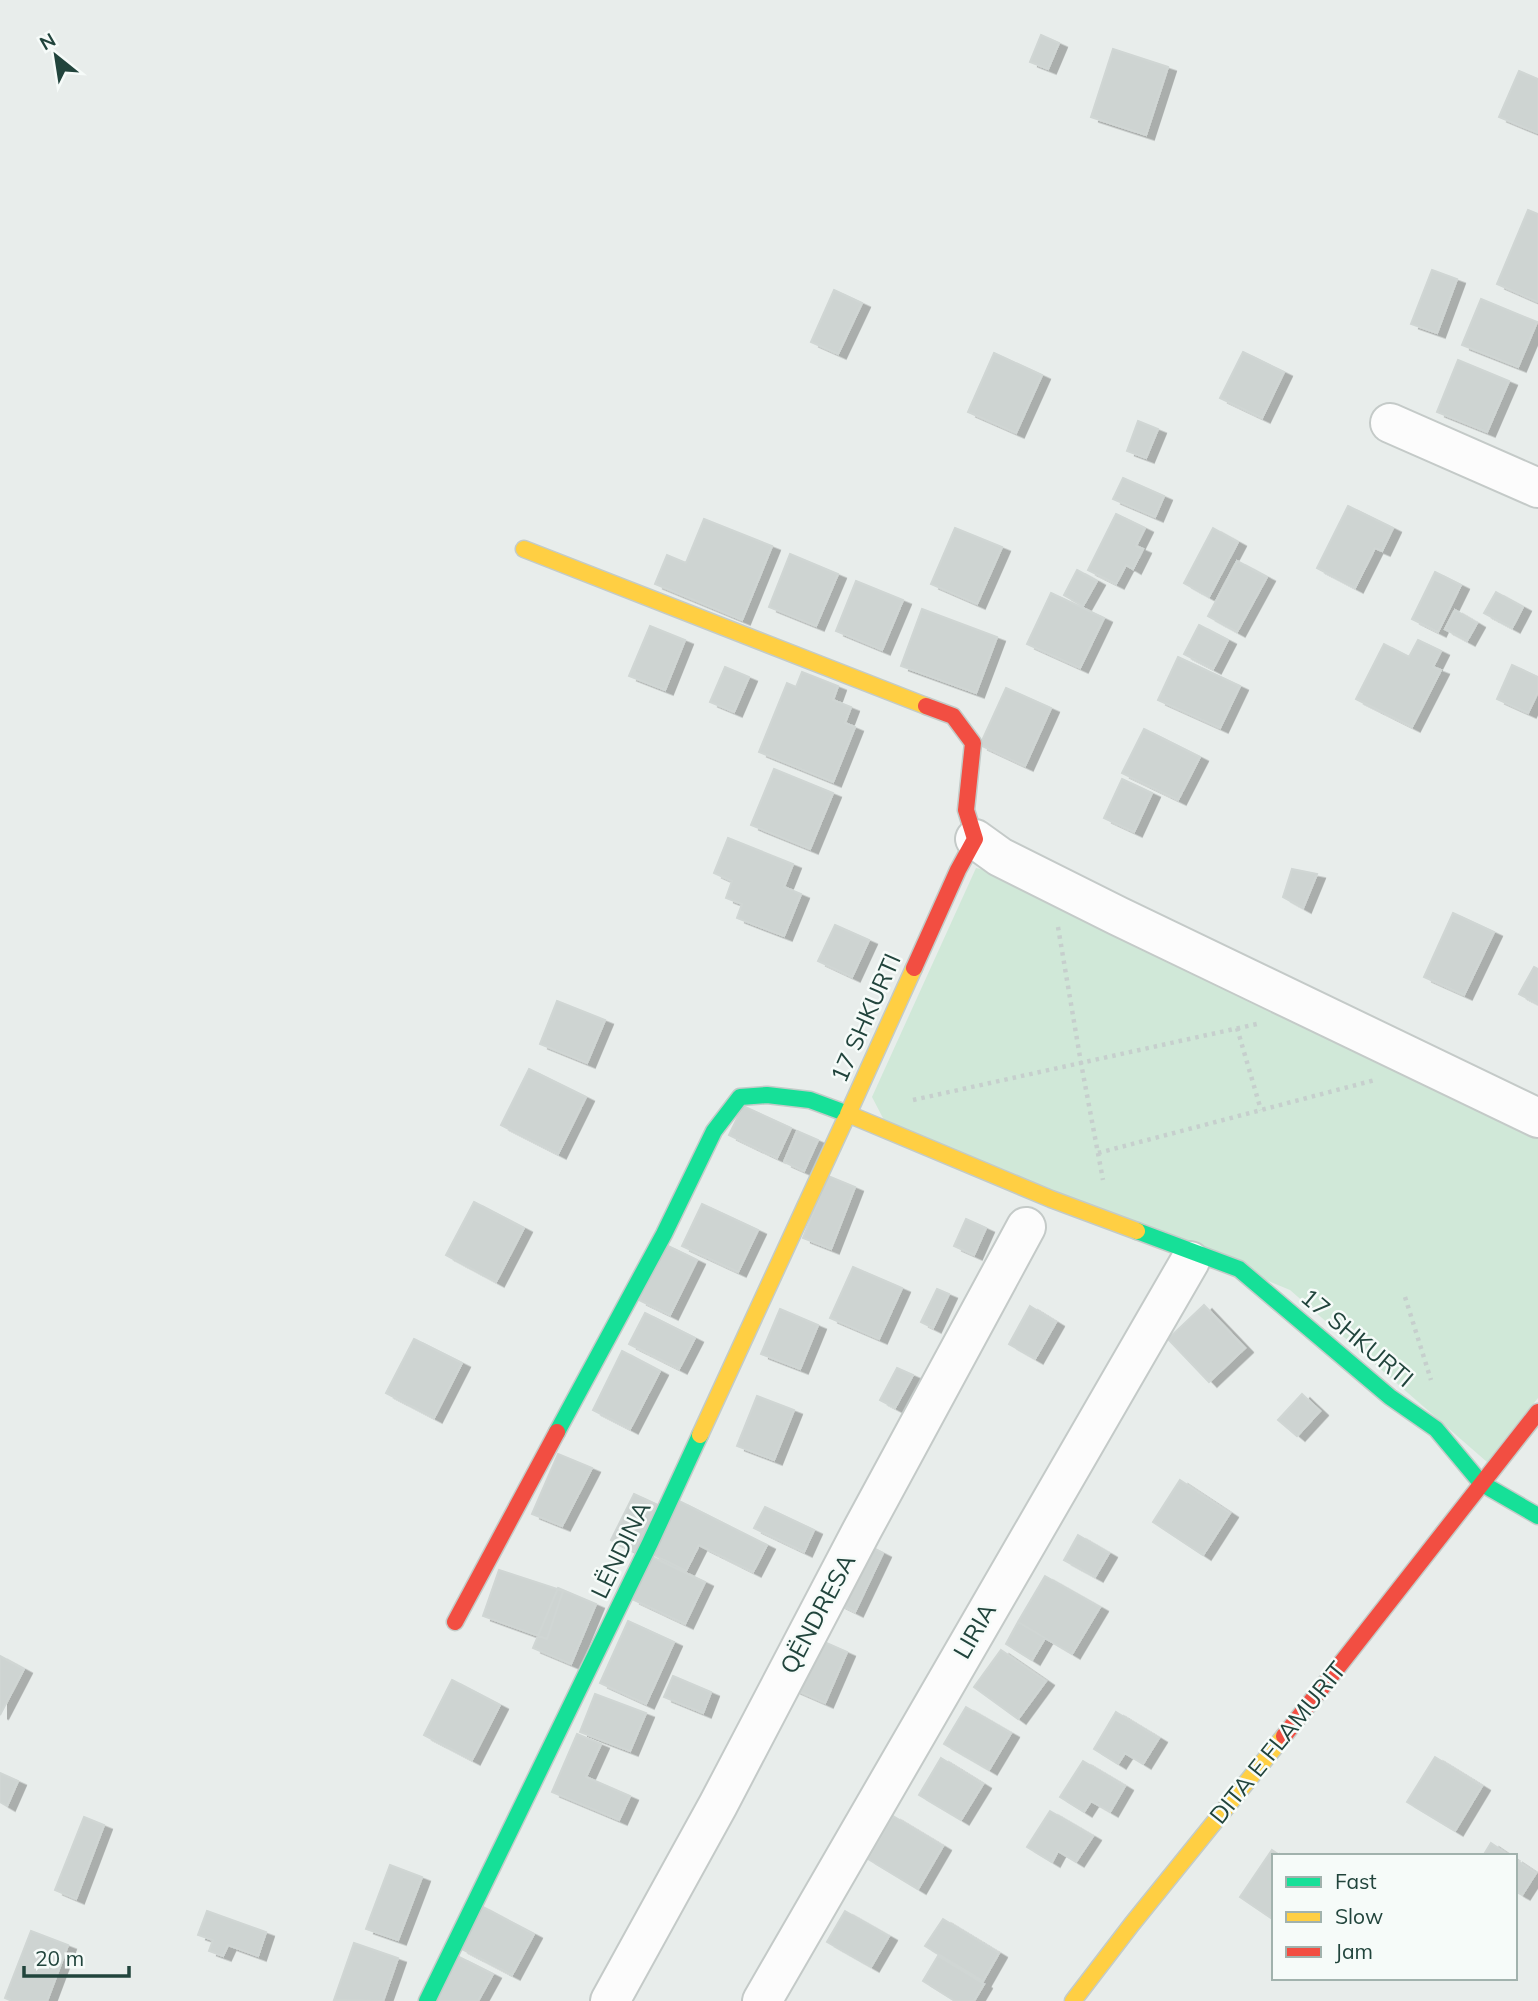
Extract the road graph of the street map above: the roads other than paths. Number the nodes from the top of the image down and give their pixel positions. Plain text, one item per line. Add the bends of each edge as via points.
1 (1390, 422) dead end
2 (1538, 488) edge
3 (524, 549) dead end
4 (975, 839) junction
5 (848, 1114) junction
6 (1538, 1118) edge
7 (1026, 1227) dead end
8 (1190, 1261) dead end
9 (1538, 1412) edge
10 (1481, 1483) junction
11 (1538, 1516) edge
12 (455, 1622) dead end
13 (427, 2001) edge
14 (610, 2001) edge
15 (762, 2001) edge
16 (1073, 2001) edge

1 - 2 street
3 - 4 street via 953,716 972,743 966,810
4 - 5 street, 17 SHKURTI
4 - 6 street via 1000,857 1118,916
5 - 10 street, 17 SHKURTI via 1051,1199 1238,1269 1390,1397 1436,1429
5 - 12 street via 810,1100 740,1097 714,1131 664,1234
5 - 13 street, LËNDINA via 650,1543
7 - 14 street, QËNDRESA
8 - 15 street, LIRIA
9 - 10 street, DITA E FLAMURIT
10 - 11 street
10 - 16 street, DITA E FLAMURIT

